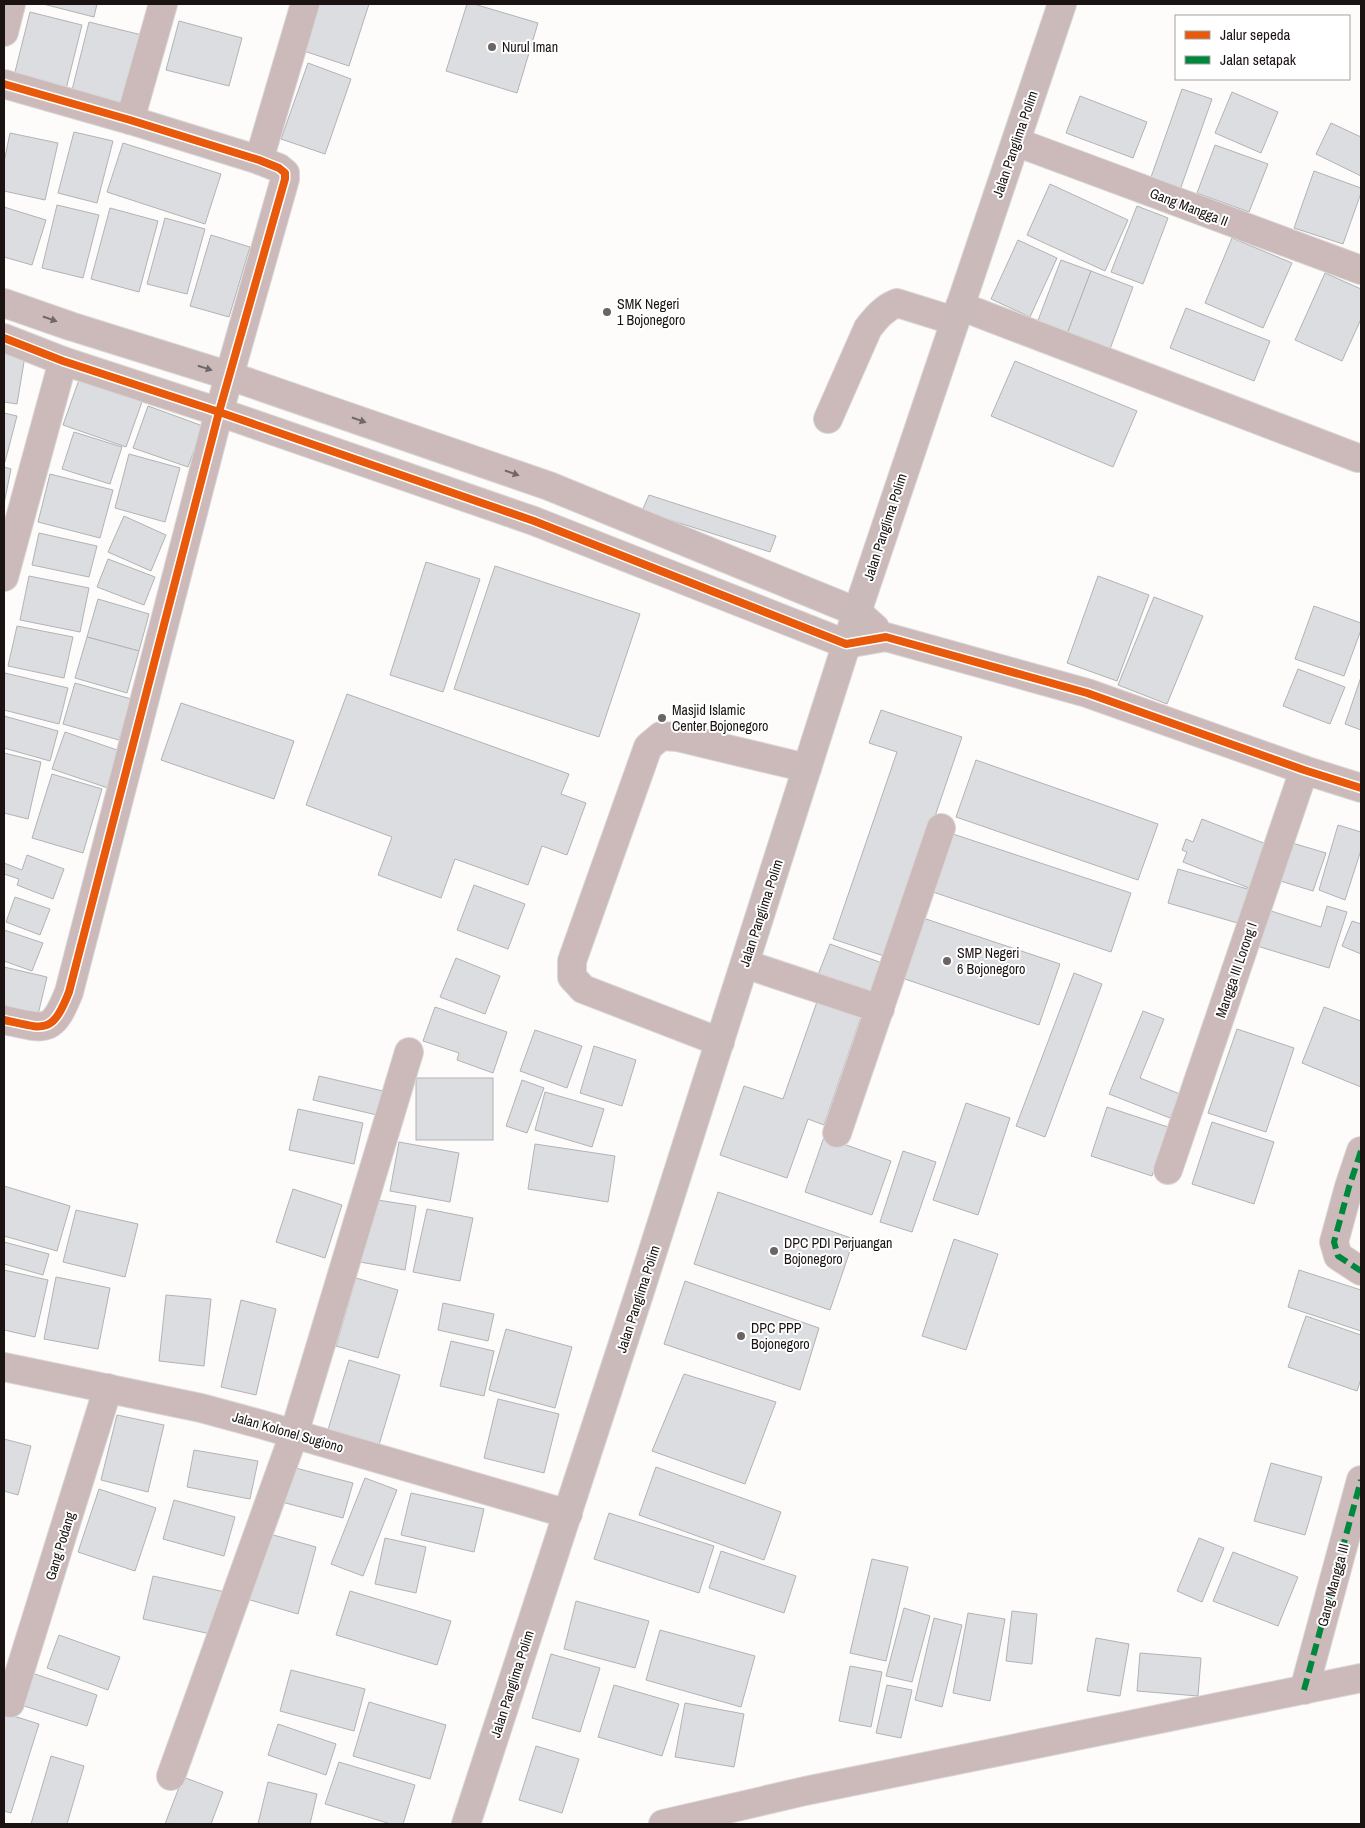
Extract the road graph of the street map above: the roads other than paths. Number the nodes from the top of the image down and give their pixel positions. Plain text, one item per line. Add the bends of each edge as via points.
1 (11, 4) edge
2 (162, 4) edge
3 (305, 4) edge
4 (1062, 4) edge
5 (4, 32) edge
6 (4, 84) edge
7 (130, 120) junction
8 (1016, 142) junction
9 (259, 160) junction
10 (1361, 270) edge
11 (4, 303) edge
12 (957, 313) junction
13 (4, 338) edge
14 (63, 360) junction
15 (230, 376) junction
16 (219, 412) junction
17 (828, 419) dead end
18 (1358, 458) dead end
19 (4, 577) edge
20 (857, 612) junction
21 (886, 638) junction
22 (846, 644) junction
23 (807, 768) junction
24 (1304, 770) junction
25 (1361, 788) edge
26 (941, 828) dead end
27 (745, 964) junction
28 (880, 1009) junction
29 (4, 1020) edge
30 (720, 1042) junction
31 (409, 1052) dead end
32 (837, 1133) dead end
33 (1361, 1151) edge
34 (1168, 1170) dead end
35 (1361, 1271) edge
36 (4, 1368) edge
37 (108, 1388) junction
38 (294, 1434) junction
39 (1361, 1480) edge
40 (568, 1514) junction
41 (1361, 1678) edge
42 (1304, 1690) junction
43 (10, 1704) dead end
44 (171, 1776) dead end
45 (466, 1824) edge
46 (663, 1824) edge

1 - 5 street
2 - 7 street
3 - 9 street
4 - 8 main road, Jalan Panglima Polim
6 - 7 street
7 - 9 street
8 - 10 street, Gang Mangga II
8 - 12 main road, Jalan Panglima Polim
9 - 15 street via 279,168 285,173 285,179
11 -> 15 street
12 - 17 street via 897,303 889,306 868,328
12 - 18 street
12 - 20 main road, Jalan Panglima Polim
13 - 14 street
14 - 16 street
14 - 19 street
15 - 16 street
15 -> 20 street via 549,486
16 - 22 street via 534,521
16 - 29 street via 69,992 53,1023 40,1028
20 - 21 street
20 - 22 main road, Jalan Panglima Polim
21 - 22 street
21 - 24 street via 1087,693
22 - 23 main road, Jalan Panglima Polim
23 - 27 main road, Jalan Panglima Polim
23 - 30 street via 661,736 648,747 572,961 572,977 583,989
24 - 25 street
24 - 34 street, Mangga III Lorong I
26 - 28 street
27 - 28 street
27 - 30 main road, Jalan Panglima Polim
28 - 32 street
30 - 40 main road, Jalan Panglima Polim
31 - 38 street
33 - 35 street via 1334,1242 1338,1256
36 - 37 street, Jalan Kolonel Sugiono
37 - 38 street, Jalan Kolonel Sugiono via 202,1408
37 - 43 street, Gang Podang
38 - 40 street, Jalan Kolonel Sugiono
38 - 44 street
39 - 42 street, Gang Mangga III
40 - 45 main road, Jalan Panglima Polim
41 - 42 street
42 - 46 street via 805,1791

